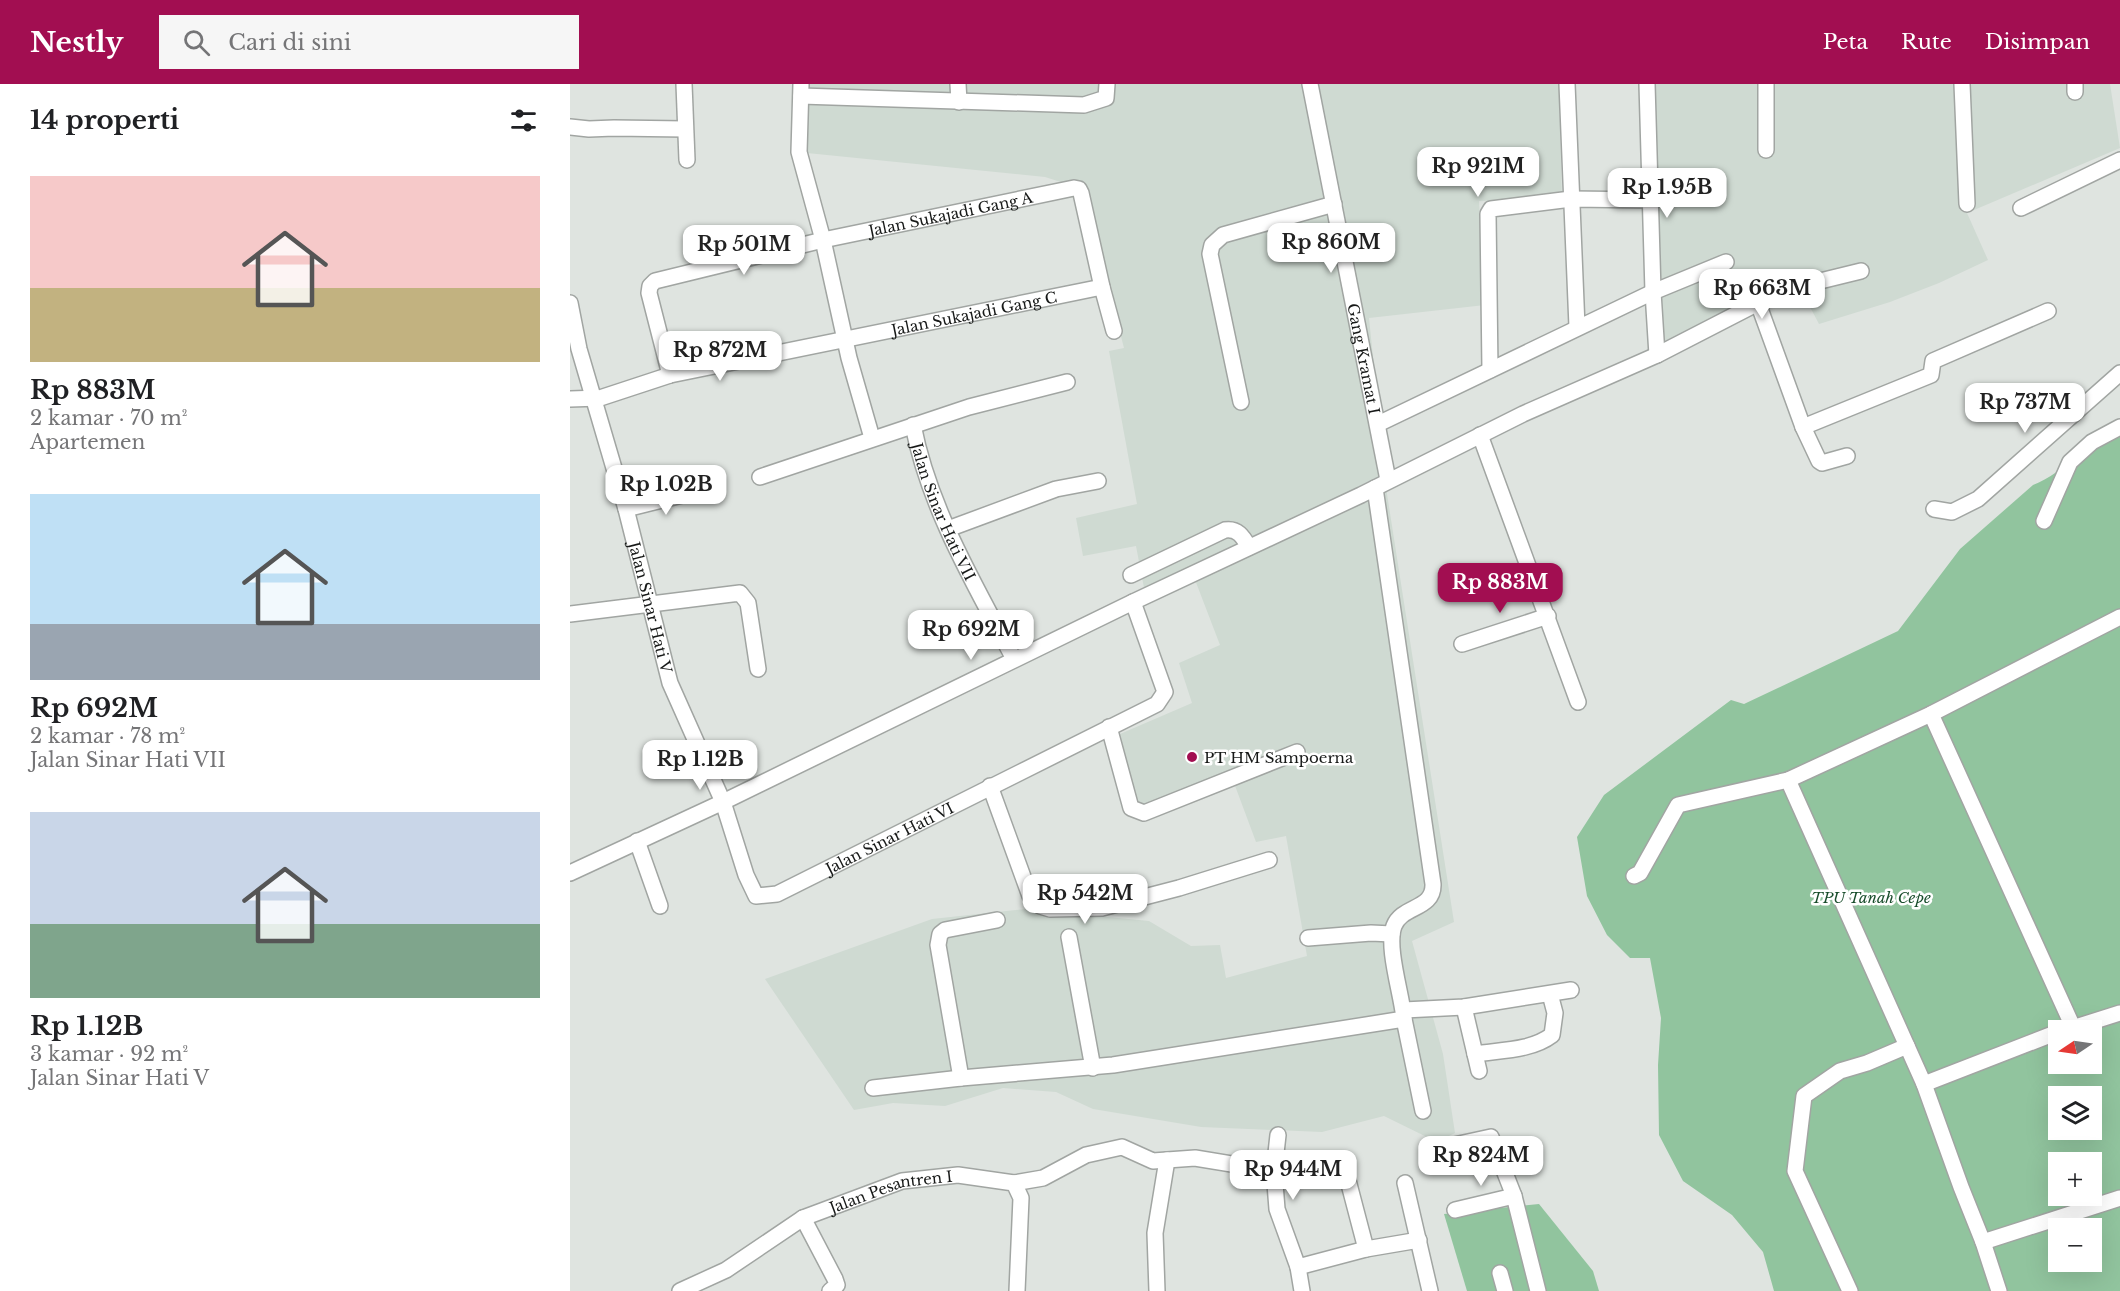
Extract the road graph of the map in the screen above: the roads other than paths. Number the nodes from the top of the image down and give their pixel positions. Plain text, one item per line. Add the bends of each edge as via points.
1 (684, 84) edge
2 (958, 84) edge
3 (1107, 84) edge
4 (1310, 84) edge
5 (1567, 84) edge
6 (1647, 84) edge
7 (1766, 84) edge
8 (1962, 84) edge
9 (801, 90) edge
10 (959, 102) junction
11 (570, 127) edge
12 (685, 129) junction
13 (1766, 150) dead end
14 (687, 160) dead end
15 (2120, 160) edge
16 (1571, 199) junction
17 (1650, 200) junction
18 (1334, 204) junction
19 (1967, 204) dead end
20 (2021, 208) dead end
21 (823, 240) junction
22 (1726, 262) dead end
23 (1861, 271) dead end
24 (1102, 287) junction
25 (1653, 292) junction
26 (570, 303) edge
27 (1758, 303) junction
28 (2048, 311) dead end
29 (1577, 327) junction
30 (1114, 331) dead end
31 (846, 340) junction
32 (575, 350) edge
33 (1657, 355) junction
34 (1490, 370) junction
35 (2120, 373) edge
36 (670, 375) junction
37 (1067, 382) dead end
38 (595, 398) junction
39 (570, 399) edge
40 (1241, 402) dead end
41 (1378, 424) junction
42 (913, 425) junction
43 (2120, 427) edge
44 (1803, 428) junction
45 (1480, 435) junction
46 (872, 438) junction
47 (1847, 456) dead end
48 (760, 477) dead end
49 (1098, 481) dead end
50 (1382, 484) junction
51 (698, 491) dead end
52 (626, 509) junction
53 (1934, 509) dead end
54 (2044, 521) dead end
55 (948, 529) junction
56 (1249, 547) junction
57 (1131, 575) dead end
58 (1132, 602) junction
59 (649, 605) junction
60 (570, 614) edge
61 (1548, 616) junction
62 (2120, 618) edge
63 (1462, 644) dead end
64 (1014, 659) junction
65 (758, 669) dead end
66 (1578, 702) dead end
67 (1930, 714) junction
68 (1109, 727) junction
69 (1297, 752) dead end
70 (1788, 780) junction
71 (990, 786) junction
72 (723, 802) junction
73 (637, 842) junction
74 (1269, 860) dead end
75 (570, 873) edge
76 (1634, 876) dead end
77 (660, 906) dead end
78 (997, 920) dead end
79 (1392, 934) junction
80 (1069, 937) dead end
81 (1308, 938) dead end
82 (1571, 990) dead end
83 (1550, 994) junction
84 (1464, 1007) junction
85 (2120, 1013) edge
86 (1404, 1015) junction
87 (2064, 1020) edge
88 (2097, 1020) edge
89 (2048, 1036) edge
90 (1907, 1046) junction
91 (1475, 1054) junction
92 (1093, 1068) junction
93 (1479, 1071) dead end
94 (961, 1077) junction
95 (1924, 1084) junction
96 (873, 1088) dead end
97 (1423, 1111) dead end
98 (1278, 1135) dead end
99 (1445, 1147) dead end
100 (1167, 1160) junction
101 (1344, 1166) dead end
102 (1274, 1171) junction
103 (1014, 1183) junction
104 (1405, 1183) dead end
105 (1514, 1196) junction
106 (2120, 1198) edge
107 (1455, 1210) dead end
108 (803, 1218) junction
109 (1419, 1240) junction
110 (1983, 1242) junction
111 (1366, 1249) junction
112 (1298, 1267) junction
113 (1500, 1273) dead end
114 (680, 1291) edge
115 (830, 1291) edge
116 (1017, 1291) edge
117 (1157, 1291) edge
118 (1302, 1291) edge
119 (1430, 1291) edge
120 (1504, 1291) edge
121 (1538, 1291) edge
122 (1850, 1291) edge
123 (2000, 1291) edge

1 - 12 street
2 - 10 street
3 - 10 street via 1106,98 1084,105
4 - 18 street, Gang Kramat I
5 - 16 street
6 - 17 street
7 - 13 street
8 - 19 street
9 - 10 street
9 - 21 street via 799,152
11 - 12 street
12 - 14 street
15 - 20 street
16 - 17 street
16 - 29 street
16 - 34 street via 1496,208 1488,214
17 - 25 street
18 - 40 street via 1223,236 1212,245 1210,254
18 - 41 street, Gang Kramat I
21 - 24 street, Jalan Sukajadi Gang A via 1074,188 1081,193
21 - 31 street
21 - 36 street, Jalan Sukajadi Gang A via 652,283 649,293
22 - 25 street
23 - 27 street via 1812,283
24 - 30 street
24 - 31 street, Jalan Sukajadi Gang C
25 - 29 street
25 - 33 street
26 - 32 street, Jalan Sinar Hati V
27 - 33 street
27 - 44 street
28 - 44 street via 1933,361 1931,375
29 - 34 street
31 - 36 street, Jalan Sukajadi Gang C
31 - 46 street
32 - 38 street, Jalan Sinar Hati V
33 - 45 street
34 - 41 street
35 - 53 street via 1978,499 1952,512
36 - 38 street, Jalan Sukajadi Gang C
37 - 42 street
38 - 39 street, Jalan Sukajadi Gang C
38 - 52 street, Jalan Sinar Hati V
41 - 50 street, Gang Kramat I via 1384,458
42 - 46 street
42 - 55 street, Jalan Sinar Hati VII via 918,454
43 - 54 street via 2092,442 2070,462
44 - 47 street via 1820,463
45 - 50 street
45 - 61 street
46 - 48 street
49 - 55 street via 1056,489
50 - 56 street
50 - 79 street, Gang Kramat I via 1434,892 1431,898 1401,916
51 - 52 street
52 - 59 street, Jalan Sinar Hati V
55 - 64 street, Jalan Sinar Hati VII
56 - 57 street via 1241,534 1225,530
56 - 58 street
58 - 64 street
58 - 68 street, Jalan Sinar Hati VI via 1165,692 1157,704
59 - 60 street
59 - 65 street via 740,593 748,603
59 - 72 street, Jalan Sinar Hati V via 670,683
61 - 63 street
61 - 66 street
62 - 67 street
64 - 72 street
67 - 70 street
67 - 87 street
68 - 69 street via 1131,808 1144,813
68 - 71 street, Jalan Sinar Hati VI
70 - 76 street via 1678,805 1640,873
70 - 90 street
71 - 72 street, Jalan Sinar Hati VI via 777,894 756,896
71 - 74 street via 1030,896 1050,909 1102,908
72 - 73 street
73 - 75 street
73 - 77 street
78 - 94 street via 945,930 939,938
79 - 81 street
79 - 86 street
80 - 92 street
82 - 83 street
83 - 84 street
83 - 91 street via 1555,1013 1552,1035 1532,1045
84 - 86 street
84 - 91 street
85 - 88 street
86 - 92 street
86 - 97 street
89 - 95 street
90 - 95 street
90 - 122 street via 1840,1071 1804,1096 1796,1171
91 - 93 street
92 - 94 street
94 - 96 street
95 - 110 street
98 - 102 street
99 - 105 street via 1491,1137
100 - 102 street, Jalan Pesantren I via 1196,1158
100 - 103 street, Jalan Pesantren I via 1153,1161 1122,1147 1086,1155 1043,1178
100 - 117 street via 1155,1233
101 - 111 street
102 - 112 street via 1277,1209
103 - 108 street, Jalan Pesantren I via 958,1175 902,1181
103 - 116 street via 1021,1198
104 - 109 street
105 - 107 street
105 - 121 street
106 - 110 street
108 - 114 street, Jalan Pesantren I via 726,1270
108 - 115 street via 835,1279 837,1285
109 - 111 street
109 - 119 street
110 - 123 street
111 - 112 street
112 - 118 street
113 - 120 street

